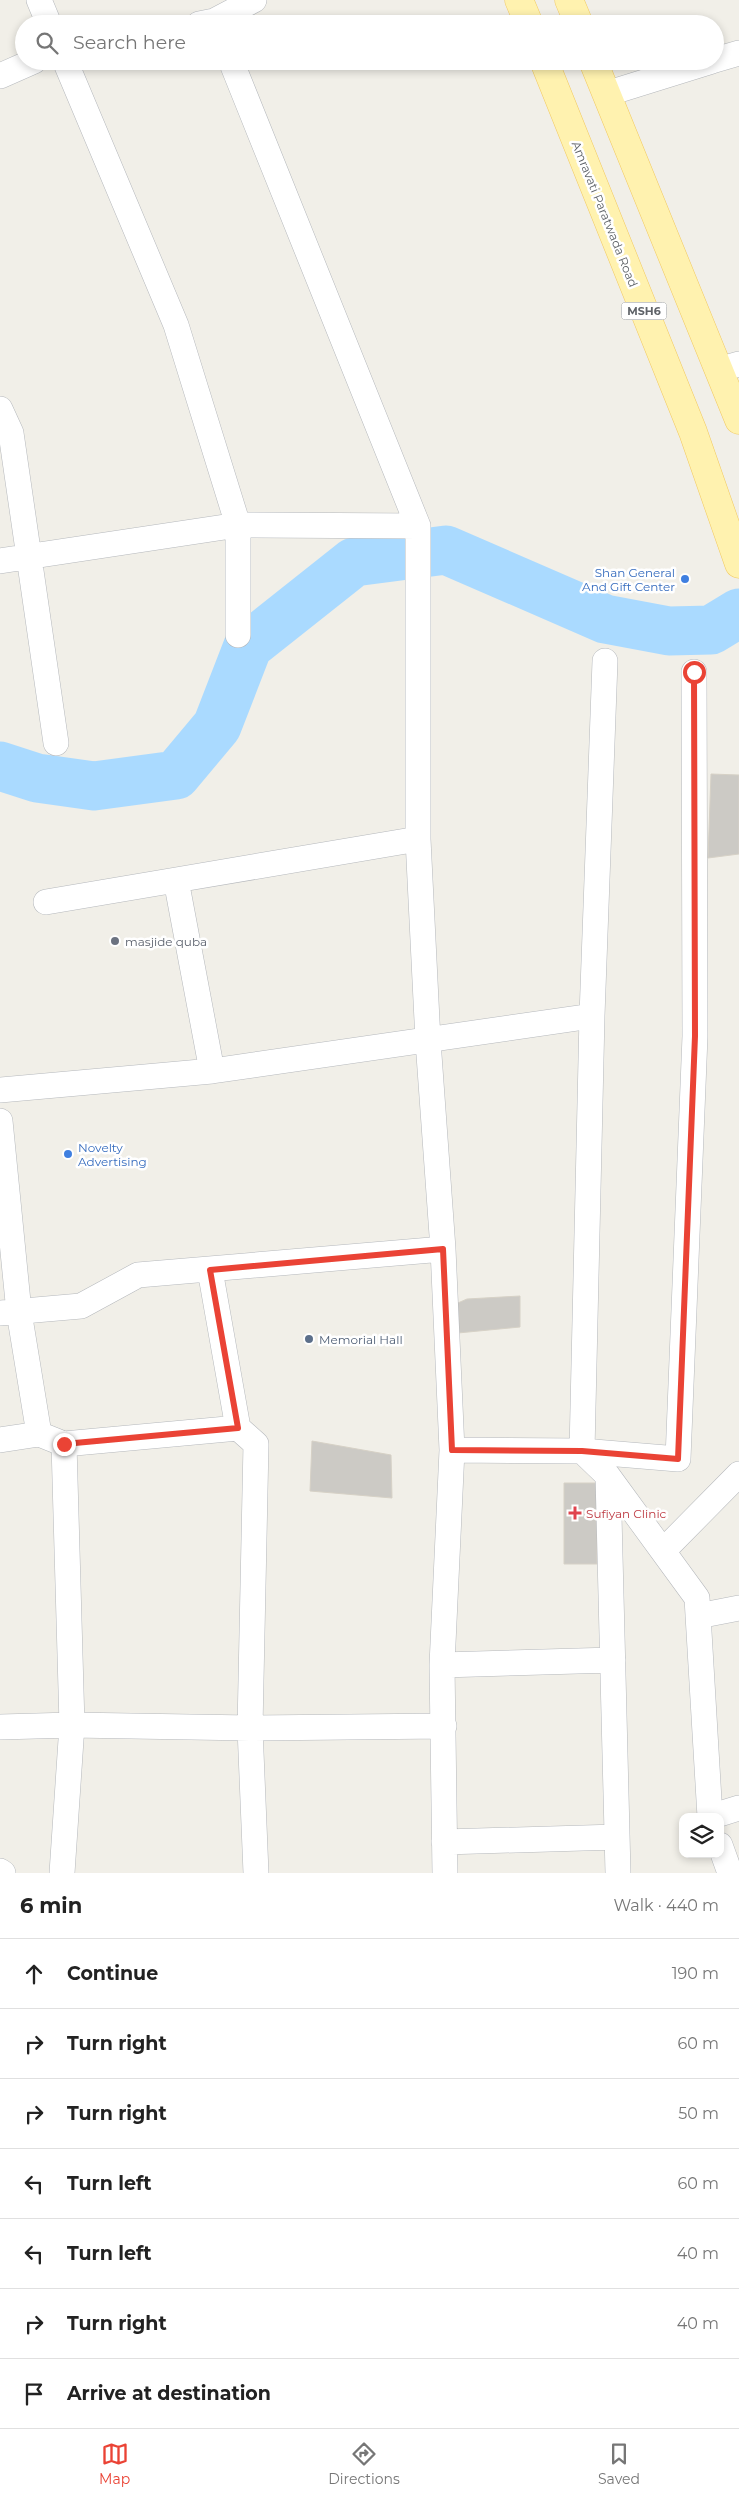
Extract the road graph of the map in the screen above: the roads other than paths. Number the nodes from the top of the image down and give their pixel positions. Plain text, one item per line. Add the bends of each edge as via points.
1 (39, 0) edge
2 (254, 0) edge
3 (519, 0) edge
4 (569, 0) edge
5 (45, 15) edge
6 (214, 15) edge
7 (525, 15) edge
8 (575, 15) edge
9 (739, 53) edge
10 (724, 58) edge
11 (15, 69) edge
12 (69, 70) edge
13 (235, 70) edge
14 (548, 70) edge
15 (597, 70) edge
16 (685, 70) edge
17 (0, 76) edge
18 (606, 94) junction
19 (728, 367) edge
20 (0, 409) edge
21 (739, 420) edge
22 (238, 525) junction
23 (418, 535) junction
24 (30, 558) junction
25 (0, 561) edge
26 (739, 564) edge
27 (238, 635) dead end
28 (605, 661) dead end
29 (694, 672) dead end
30 (56, 743) dead end
31 (418, 839) junction
32 (176, 880) junction
33 (46, 902) dead end
34 (592, 1016) junction
35 (428, 1041) junction
36 (212, 1071) junction
37 (0, 1090) edge
38 (0, 1122) edge
39 (443, 1249) junction
40 (210, 1270) junction
41 (10, 1312) edge
42 (238, 1428) junction
43 (39, 1434) junction
44 (0, 1440) edge
45 (64, 1444) junction
46 (452, 1450) junction
47 (582, 1451) junction
48 (739, 1474) edge
49 (608, 1476) junction
50 (663, 1551) junction
51 (739, 1608) edge
52 (698, 1616) junction
53 (613, 1660) junction
54 (442, 1664) junction
55 (72, 1725) junction
56 (444, 1726) junction
57 (0, 1727) edge
58 (250, 1728) junction
59 (739, 1808) edge
60 (710, 1813) edge
61 (723, 1813) edge
62 (618, 1836) junction
63 (444, 1842) junction
64 (724, 1856) edge
65 (0, 1871) edge
66 (3, 1873) edge
67 (62, 1873) edge
68 (256, 1873) edge
69 (444, 1873) edge
70 (618, 1873) edge
71 (730, 1873) edge

1 - 5 street
2 - 6 street
3 - 7 main road
4 - 8 main road
9 - 10 street
11 - 17 street
12 - 22 street via 176,325
13 - 23 street
14 - 26 main road, Amravati Paratwada Road / MSH6 via 693,432
15 - 18 main road
16 - 18 street
18 - 19 main road
19 - 21 main road
20 - 24 street via 10,434
22 - 23 street
22 - 24 street
22 - 27 street
23 - 31 street
24 - 25 street
24 - 30 street
28 - 34 street
29 - 47 street via 695,1036 678,1459
31 - 32 street
31 - 35 street
32 - 33 street
32 - 36 street
34 - 35 street
34 - 47 street
35 - 36 street
35 - 39 street
36 - 37 street
38 - 41 street
39 - 40 street
39 - 46 street
40 - 41 street via 138,1275 81,1306
40 - 42 street
41 - 43 street
42 - 45 street
42 - 58 street via 256,1444
43 - 44 street
43 - 45 street
45 - 55 street
46 - 47 street
46 - 54 street
47 - 49 street
48 - 50 street
49 - 50 street
49 - 53 street
50 - 52 street via 697,1598
51 - 52 street
52 - 60 street
53 - 54 street
53 - 62 street
54 - 56 street
55 - 57 street
55 - 58 street
55 - 67 street
56 - 58 street
56 - 63 street
58 - 68 street
59 - 61 street
62 - 63 street
62 - 70 street
63 - 69 street
64 - 71 street
65 - 66 street

